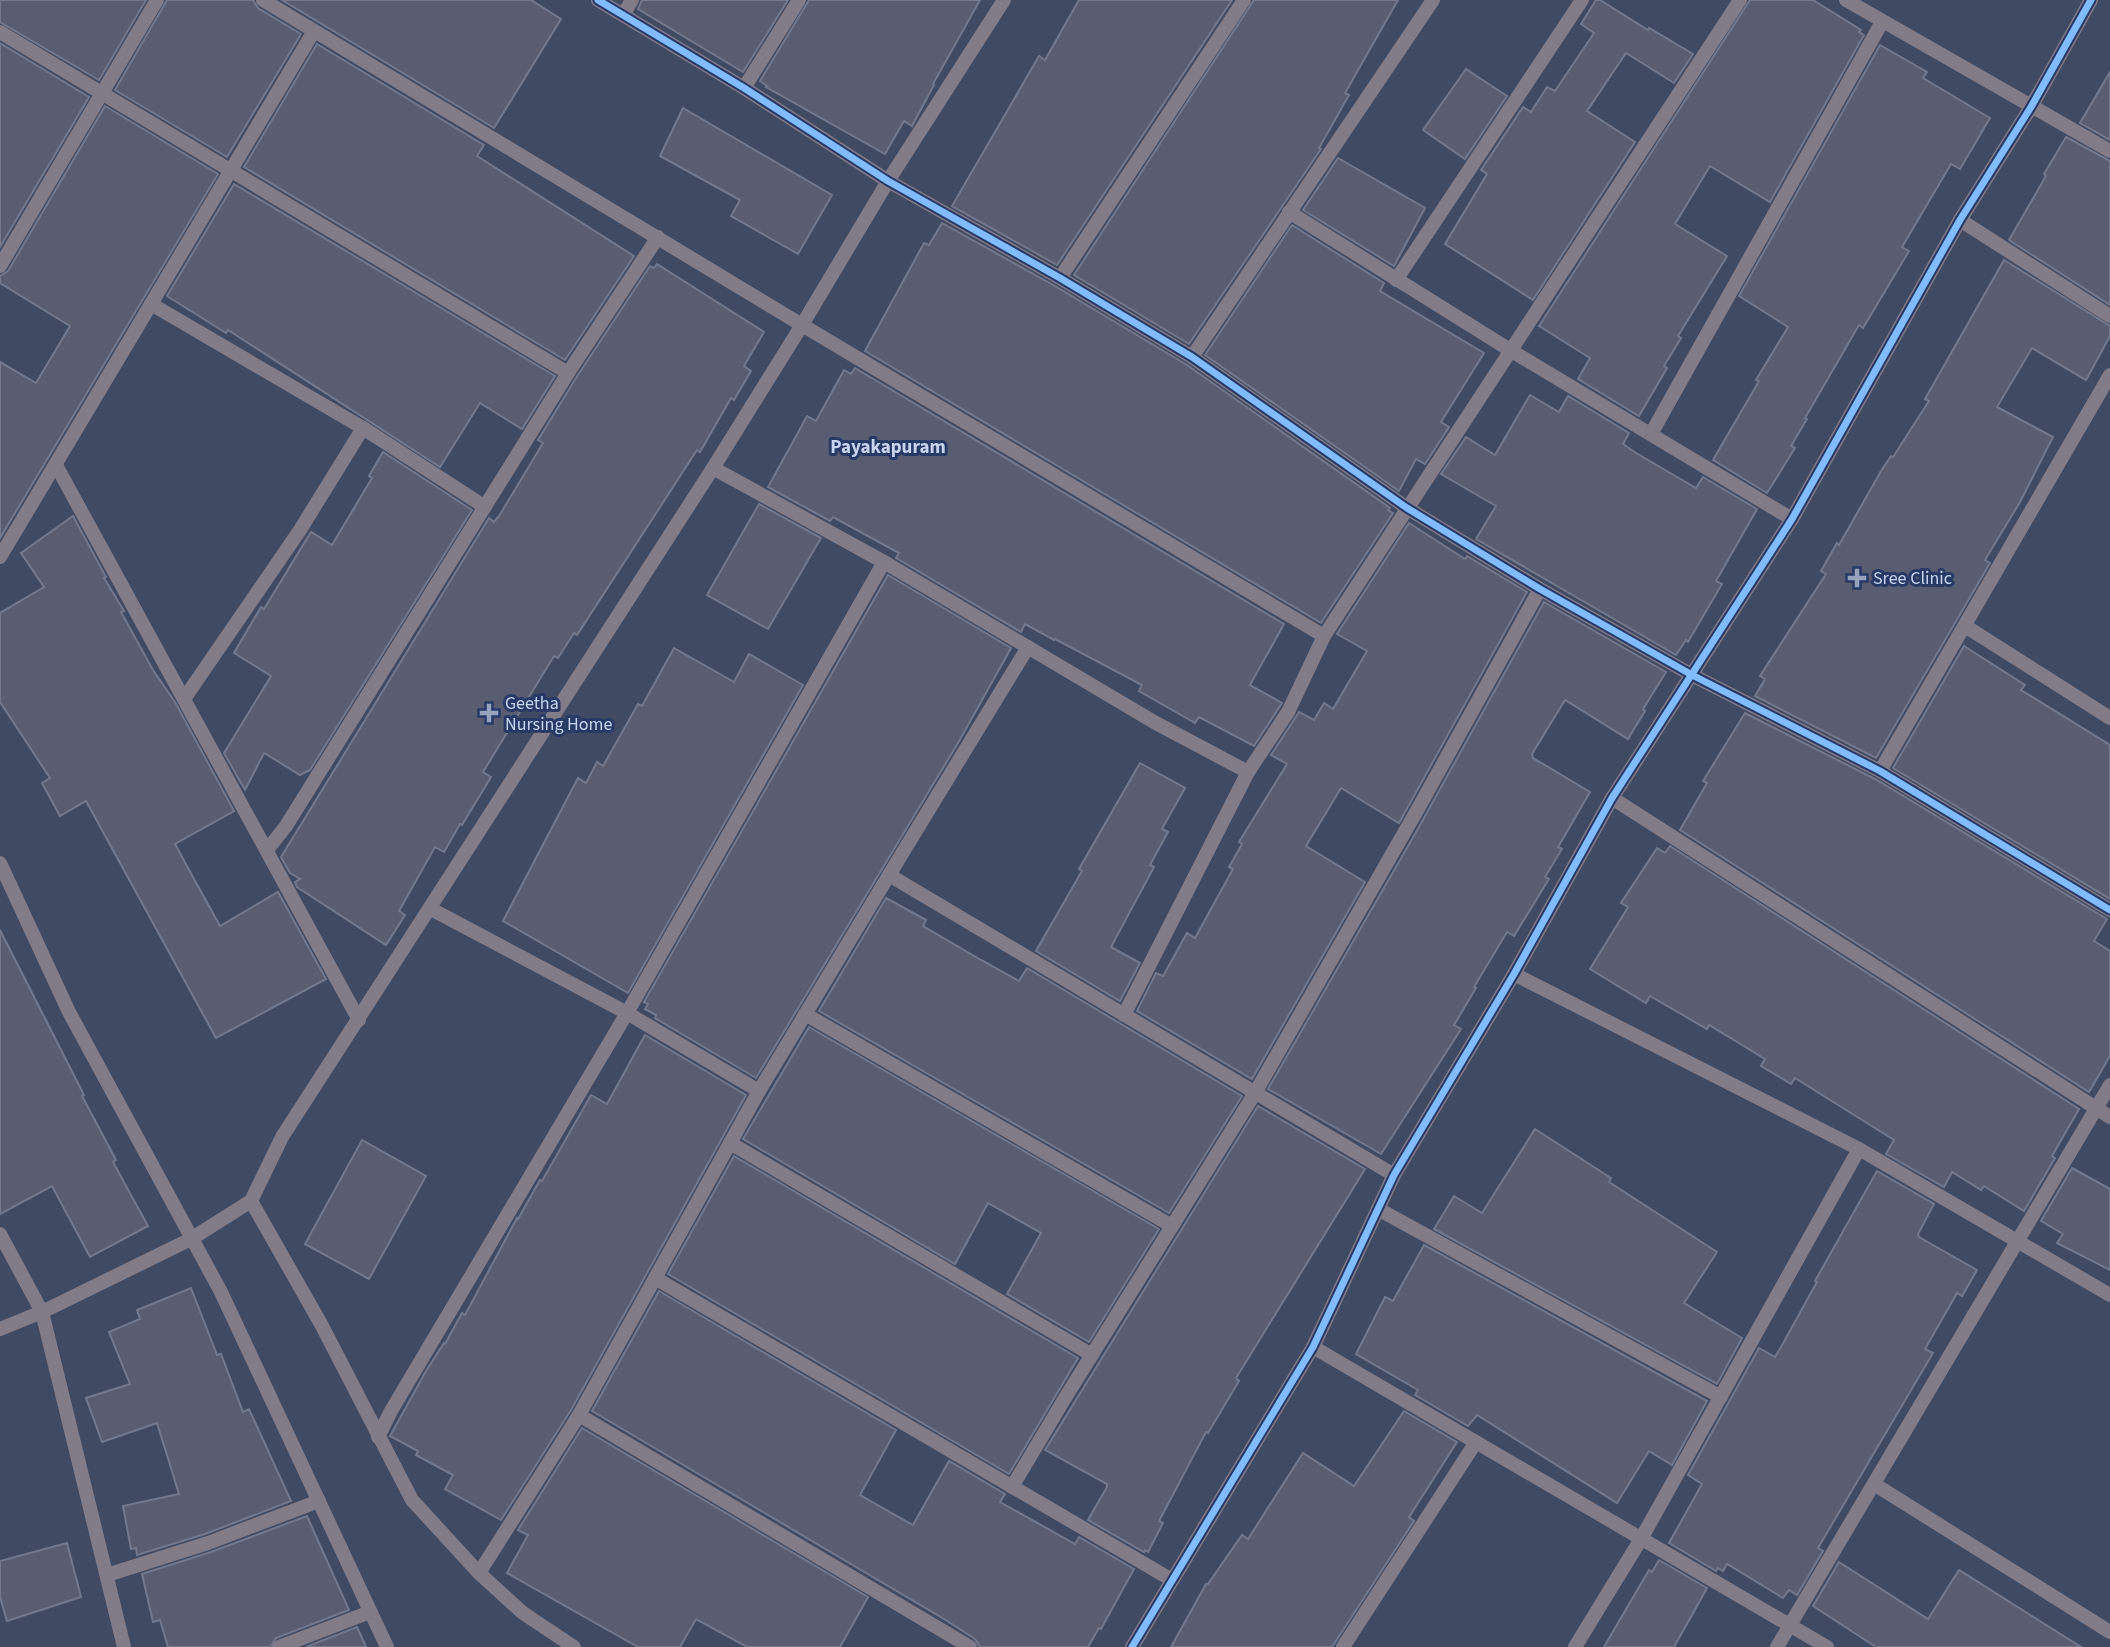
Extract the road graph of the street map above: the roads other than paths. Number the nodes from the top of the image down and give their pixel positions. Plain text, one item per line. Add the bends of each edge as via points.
1 (157, 0) edge
2 (263, 0) edge
3 (598, 0) edge
4 (632, 0) edge
5 (799, 0) edge
6 (1004, 0) edge
7 (1244, 0) edge
8 (1433, 0) edge
9 (1582, 0) edge
10 (1740, 0) edge
11 (1846, 0) edge
12 (2091, 0) edge
13 (623, 15) junction
14 (1882, 22) junction
15 (314, 31) junction
16 (0, 32) edge
17 (744, 88) junction
18 (103, 93) junction
19 (2031, 107) junction
20 (2110, 151) edge
21 (230, 170) junction
22 (888, 181) junction
23 (1289, 212) junction
24 (1960, 220) junction
25 (658, 237) junction
26 (0, 266) edge
27 (1060, 278) junction
28 (1396, 279) junction
29 (151, 304) junction
30 (2110, 316) edge
31 (802, 325) junction
32 (1510, 350) junction
33 (1192, 357) junction
34 (568, 373) junction
35 (2110, 375) edge
36 (363, 428) junction
37 (1651, 434) junction
38 (56, 465) junction
39 (713, 468) junction
40 (485, 508) junction
41 (1407, 508) junction
42 (1792, 519) junction
43 (0, 557) edge
44 (884, 562) junction
45 (1539, 589) junction
46 (1965, 626) junction
47 (1324, 636) junction
48 (1028, 647) junction
49 (1692, 675) junction
50 (184, 699) junction
51 (2110, 718) edge
52 (1880, 771) junction
53 (1248, 772) junction
54 (1612, 798) junction
55 (267, 850) junction
56 (0, 863) edge
57 (889, 875) junction
58 (430, 909) junction
59 (2110, 910) edge
60 (1514, 974) junction
61 (627, 1013) junction
62 (805, 1014) junction
63 (1124, 1015) junction
64 (359, 1020) junction
65 (2110, 1085) edge
66 (760, 1091) junction
67 (1255, 1093) junction
68 (2096, 1109) junction
69 (2110, 1117) edge
70 (730, 1143) junction
71 (1859, 1149) junction
72 (1394, 1175) junction
73 (251, 1201) junction
74 (1378, 1209) junction
75 (1172, 1226) junction
76 (0, 1234) edge
77 (191, 1239) junction
78 (2017, 1242) junction
79 (655, 1278) junction
80 (2110, 1296) edge
81 (42, 1312) junction
82 (0, 1328) edge
83 (1313, 1347) junction
84 (1092, 1355) junction
85 (1721, 1397) junction
86 (579, 1415) junction
87 (378, 1437) junction
88 (1476, 1442) junction
89 (1874, 1484) junction
90 (1012, 1487) junction
91 (319, 1501) junction
92 (1641, 1539) junction
93 (479, 1573) junction
94 (107, 1575) junction
95 (1172, 1580) junction
96 (370, 1612) junction
97 (1790, 1625) junction
98 (2110, 1632) edge
99 (124, 1647) edge
100 (279, 1647) edge
101 (387, 1647) edge
102 (574, 1647) edge
103 (970, 1647) edge
104 (1132, 1647) edge
105 (1343, 1647) edge
106 (1575, 1647) edge
107 (1777, 1647) edge
108 (1827, 1647) edge

1 - 18 street
2 - 15 street
3 - 13 street
4 - 13 street
5 - 17 street
6 - 22 street
7 - 27 street
8 - 23 street
9 - 28 street
10 - 32 street
11 - 14 street
12 - 19 street
13 - 17 street
14 - 19 street
14 - 37 street
15 - 21 street
15 - 25 street
16 - 18 street
17 - 22 street
18 - 21 street
18 - 26 street
19 - 20 street
19 - 24 street
21 - 29 street
21 - 34 street
22 - 27 street
22 - 31 street
23 - 28 street
23 - 33 street
24 - 30 street
24 - 42 street
25 - 31 street
25 - 34 street
27 - 33 street
28 - 32 street
29 - 36 street
29 - 38 street
31 - 39 street
31 - 47 street
32 - 37 street
32 - 41 street
33 - 41 street
34 - 40 street
35 - 46 street
36 - 40 street
36 - 50 street via 300,530
37 - 42 street
38 - 43 street
38 - 50 street
39 - 44 street
39 - 58 street
40 - 55 street
41 - 45 street
41 - 47 street
42 - 49 street
44 - 48 street
44 - 61 street
45 - 49 street
45 - 67 street
46 - 51 street
46 - 52 street
47 - 53 street via 1288,712
48 - 53 street via 1154,723
48 - 57 street
49 - 52 street
49 - 54 street
50 - 55 street
52 - 59 street
53 - 63 street
54 - 60 street
54 - 68 street
55 - 64 street
56 - 77 street via 69,1012
57 - 62 street
57 - 63 street
58 - 61 street
58 - 64 street
60 - 71 street
60 - 72 street
61 - 66 street
61 - 87 street
62 - 66 street
62 - 75 street
63 - 67 street
64 - 73 street via 282,1137
65 - 68 street
66 - 70 street
67 - 72 street
67 - 75 street
68 - 69 street
68 - 78 street
70 - 79 street
70 - 84 street
71 - 78 street
71 - 85 street
72 - 74 street
73 - 77 street
73 - 87 street
74 - 83 street
74 - 85 street
75 - 84 street
76 - 81 street
77 - 81 street
77 - 91 street via 222,1292
78 - 80 street
78 - 89 street
79 - 86 street
79 - 90 street
81 - 82 street
81 - 94 street
83 - 88 street
83 - 95 street
84 - 90 street
85 - 92 street
86 - 93 street
86 - 103 street
87 - 93 street via 412,1500
88 - 92 street
88 - 105 street
89 - 97 street
89 - 98 street
90 - 95 street
91 - 94 street
91 - 96 street
92 - 97 street
92 - 106 street
93 - 102 street via 523,1613
94 - 99 street
95 - 104 street
96 - 100 street
96 - 101 street
97 - 107 street
97 - 108 street

